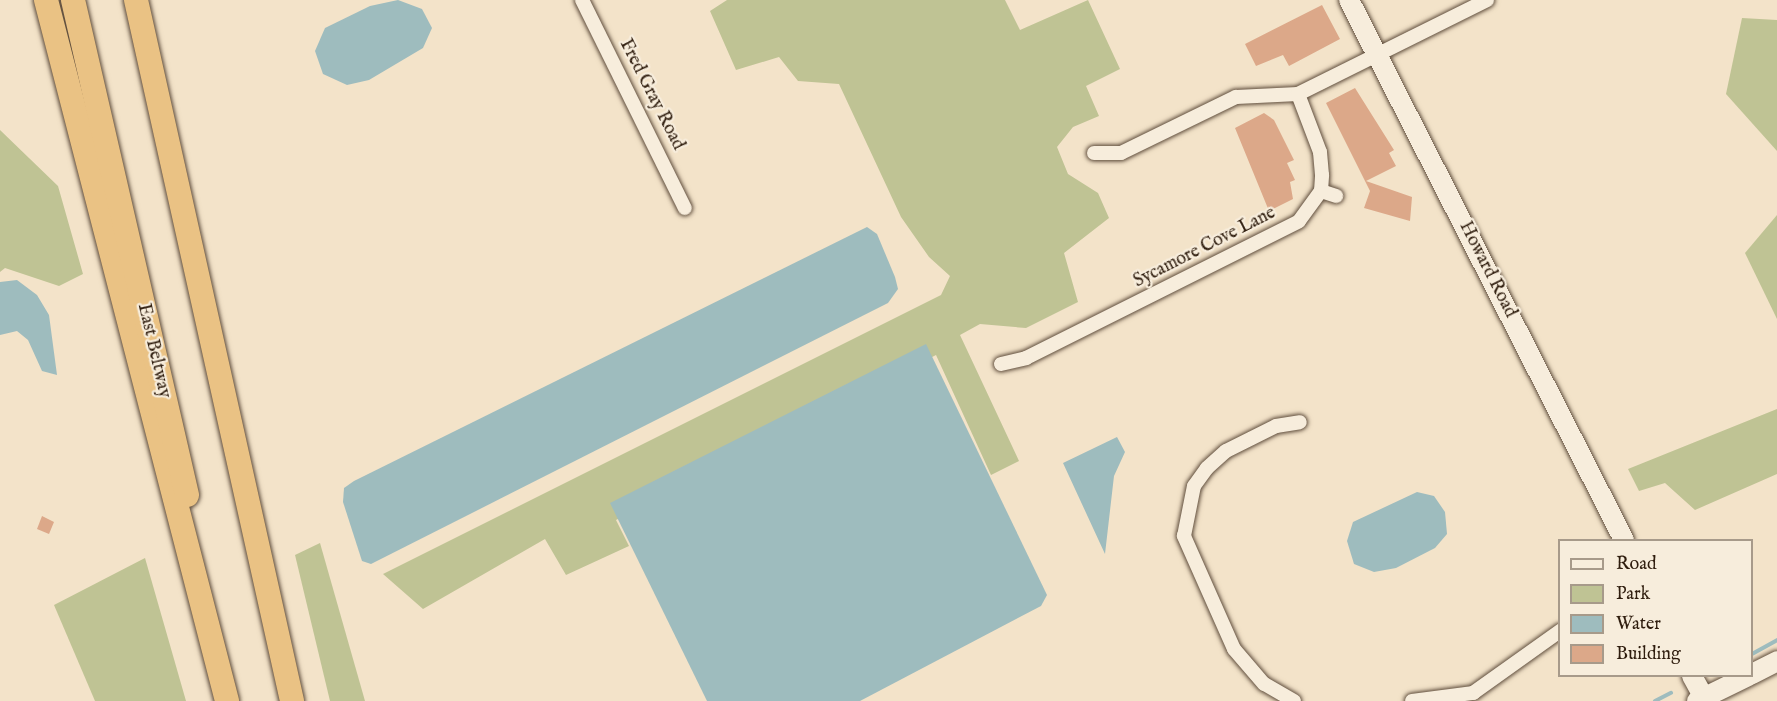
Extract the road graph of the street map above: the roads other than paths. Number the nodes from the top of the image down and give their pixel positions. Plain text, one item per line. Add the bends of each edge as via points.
1 (46, 0) edge
2 (73, 0) edge
3 (136, 0) edge
4 (582, 0) edge
5 (1349, 0) edge
6 (1487, 0) edge
7 (1377, 55) junction
8 (1298, 94) junction
9 (1094, 153) dead end
10 (1321, 191) junction
11 (1336, 196) dead end
12 (685, 208) dead end
13 (1001, 364) dead end
14 (1300, 422) dead end
15 (1623, 539) edge
16 (1558, 632) edge
17 (1777, 661) edge
18 (1753, 673) edge
19 (1693, 677) edge
20 (1746, 677) edge
21 (1700, 699) edge
22 (227, 701) edge
23 (236, 701) edge
24 (292, 701) edge
25 (1294, 701) edge
26 (1412, 701) edge

1 - 22 highway
2 - 23 highway, East Beltway
3 - 24 highway
4 - 12 street, Fred Gray Road
5 - 7 street, Howard Road
6 - 7 street
7 - 8 street
7 - 15 street, Howard Road
8 - 9 street via 1236,97 1121,153
8 - 10 street via 1320,152
10 - 11 street
10 - 13 street, Sycamore Cove Lane via 1299,221 1026,358
14 - 25 street via 1266,430 1226,451 1207,468 1194,486 1184,536 1234,649 1264,684
16 - 26 street via 1473,693
17 - 18 street
19 - 21 street
20 - 21 street

